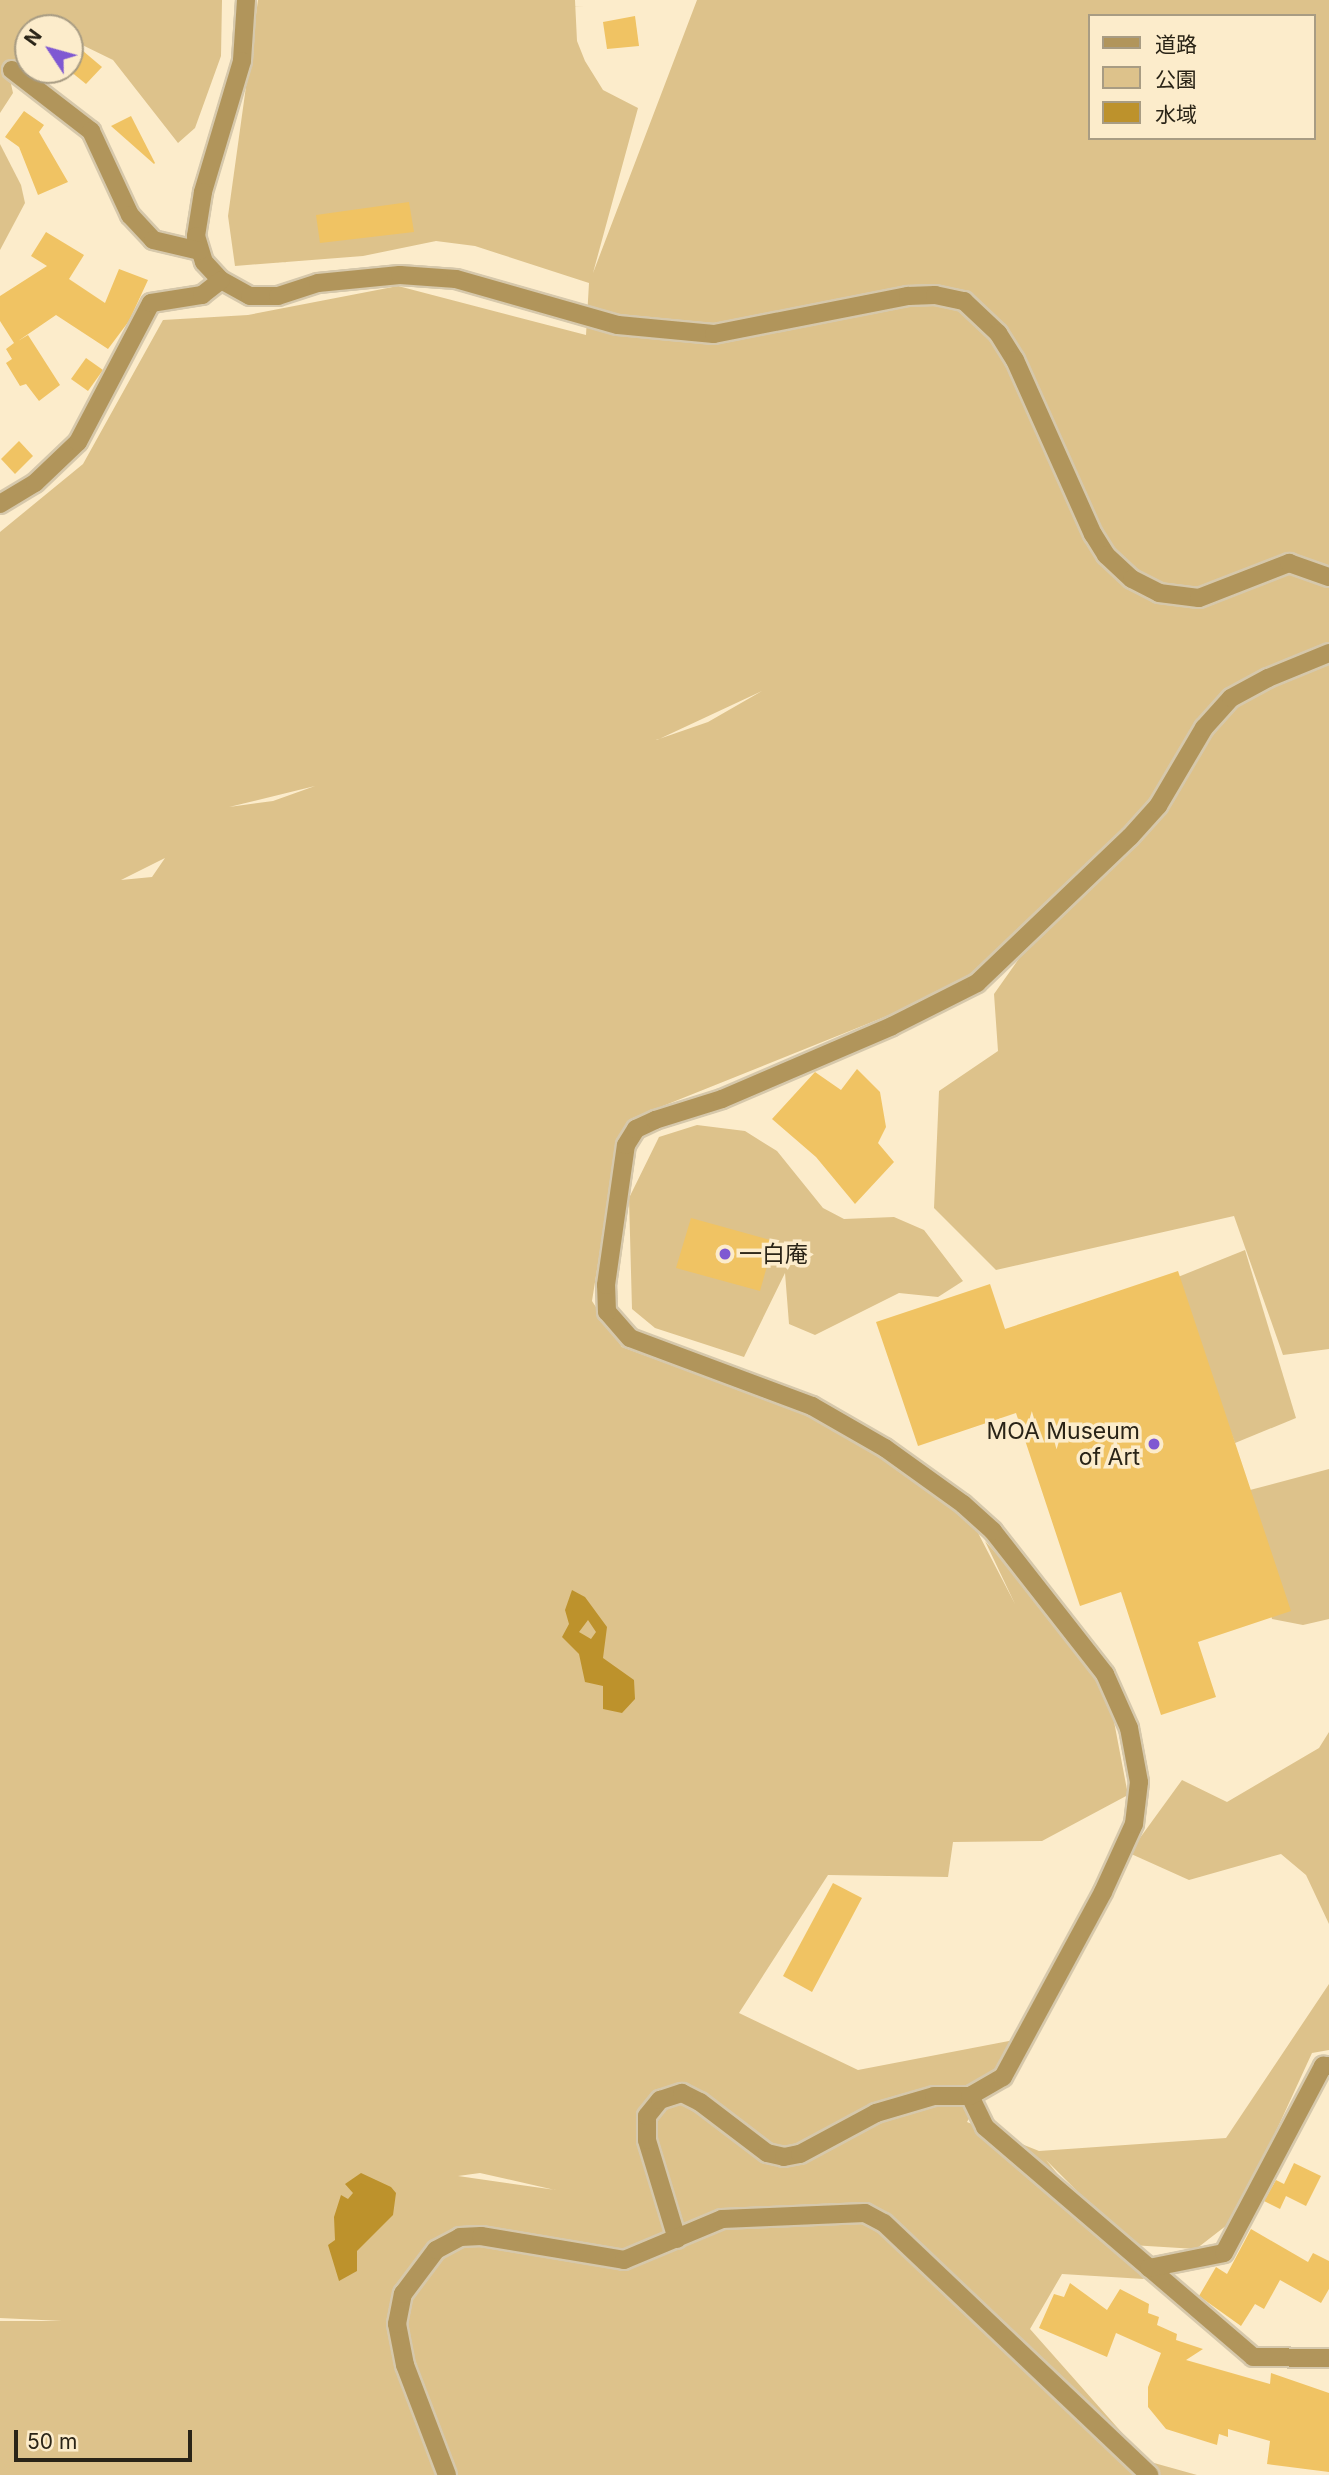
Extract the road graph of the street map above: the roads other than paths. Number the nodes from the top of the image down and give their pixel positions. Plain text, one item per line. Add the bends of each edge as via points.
1 (246, 0) edge
2 (12, 71) dead end
3 (200, 251) junction
4 (221, 280) junction
5 (0, 504) edge
6 (1329, 577) edge
7 (1329, 653) edge
8 (1329, 2066) edge
9 (970, 2096) junction
10 (677, 2239) junction
11 (1149, 2268) junction
12 (1329, 2358) edge
13 (447, 2475) edge
14 (1150, 2475) edge

1 - 3 street via 242,61 203,192 196,236
2 - 3 street via 91,131 130,215 153,240
3 - 4 street
4 - 5 street via 202,295 151,303 78,442 35,483
4 - 6 street via 250,296 278,296 318,283 400,275 456,279 618,326 714,334 908,296 964,301 998,333 1016,360 1093,534 1106,555 1132,579 1159,593 1199,598 1289,563
7 - 9 street via 1231,698 1204,728 1158,806 977,983 892,1026 722,1099 654,1120 636,1129 626,1145 606,1285 607,1312 630,1338 812,1406 885,1448 962,1504 993,1531 1105,1674 1119,1699 1139,1782 1134,1824 1103,1892 1003,2077
8 - 11 street via 1323,2066 1232,2245 1213,2259
9 - 10 street via 934,2096 876,2113 800,2154 784,2157 767,2153 682,2093 660,2100 647,2116 647,2140
9 - 11 street via 985,2127
10 - 13 street via 624,2260 481,2236 460,2237 436,2250 403,2294 397,2324 405,2365
10 - 14 street via 722,2220 746,2216 865,2214 884,2223
11 - 12 street via 1253,2357

